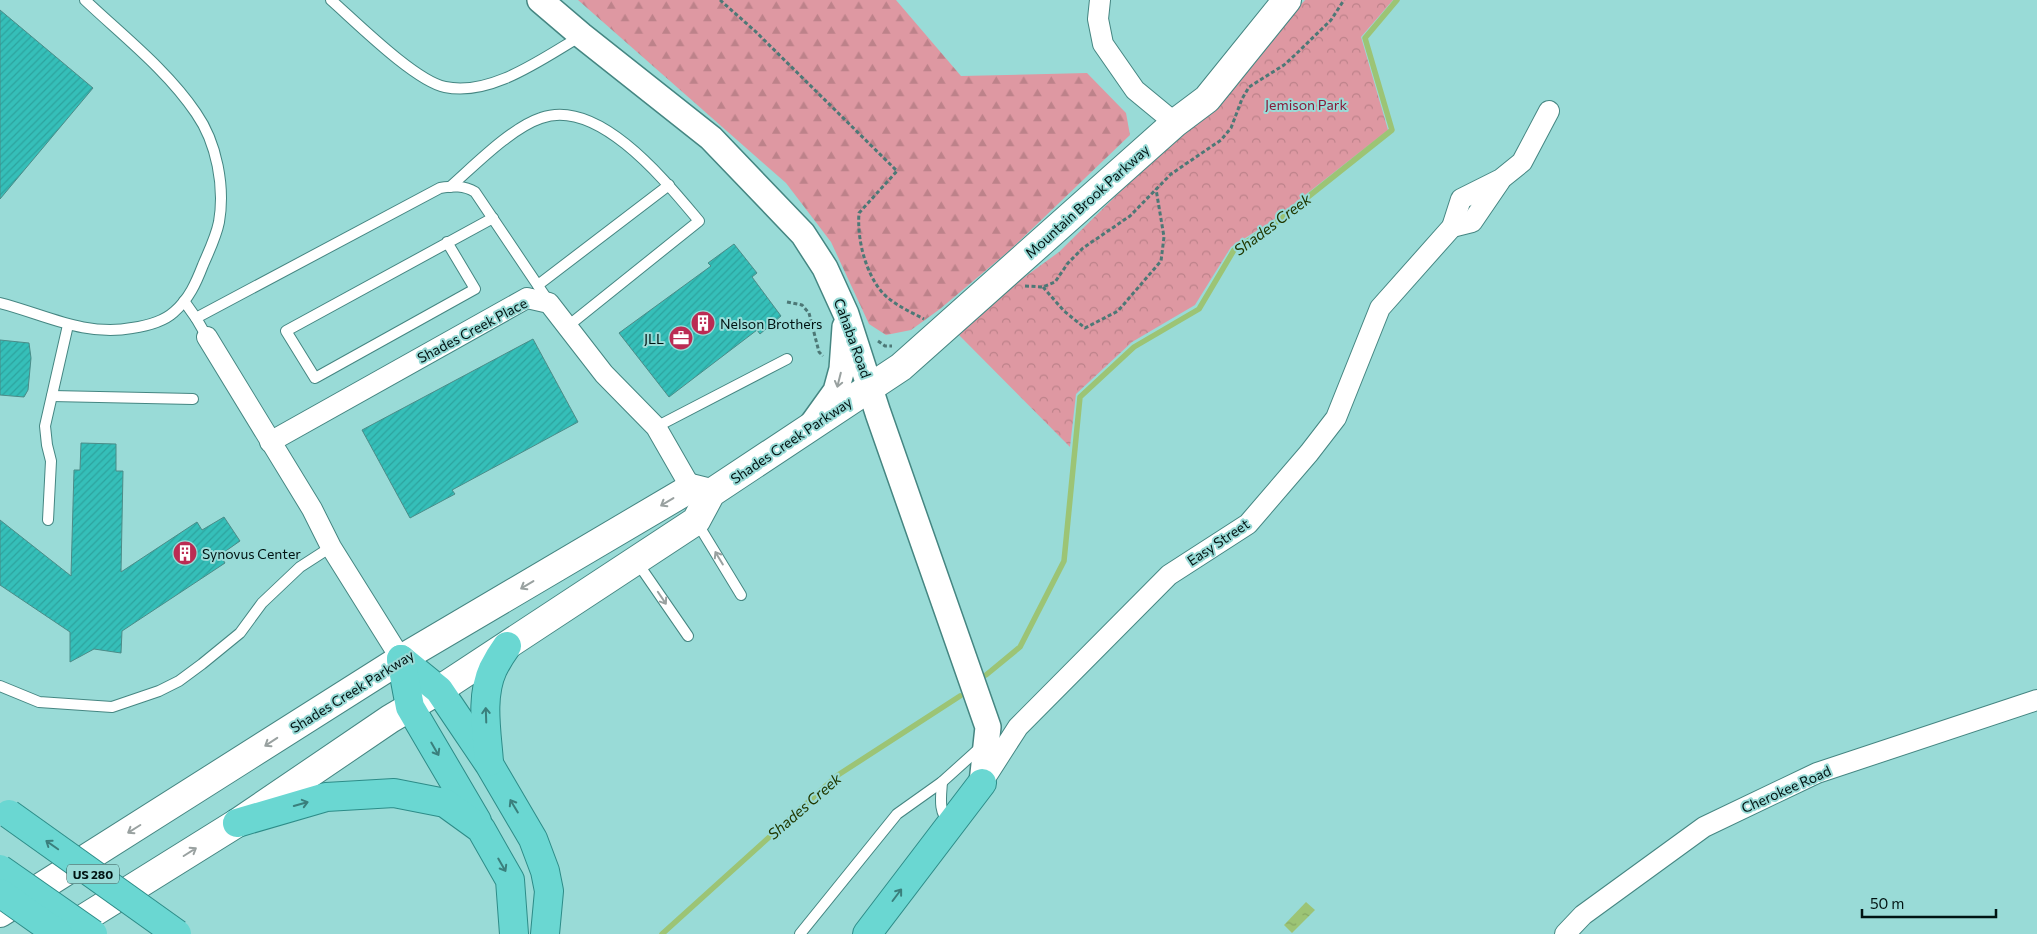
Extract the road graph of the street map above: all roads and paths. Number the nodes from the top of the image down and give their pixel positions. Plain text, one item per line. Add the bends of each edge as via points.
1 (85, 0) edge
2 (331, 0) edge
3 (540, 0) edge
4 (720, 0) edge
5 (1100, 0) edge
6 (1287, 0) edge
7 (1344, 0) edge
8 (581, 35) junction
9 (1549, 111) dead end
10 (1175, 123) junction
11 (668, 185) junction
12 (450, 187) junction
13 (1156, 188) junction
14 (493, 218) junction
15 (447, 242) junction
16 (1011, 280) junction
17 (538, 286) junction
18 (1043, 287) junction
19 (184, 301) junction
20 (787, 302) dead end
21 (0, 303) edge
22 (550, 303) junction
23 (846, 314) junction
24 (196, 318) junction
25 (932, 323) dead end
26 (68, 325) junction
27 (568, 326) junction
28 (207, 337) joint
29 (876, 340) dead end
30 (899, 345) dead end
31 (787, 359) dead end
32 (828, 361) dead end
33 (870, 386) junction
34 (52, 396) junction
35 (193, 399) dead end
36 (656, 427) junction
37 (810, 428) junction
38 (270, 442) junction
39 (701, 490) junction
40 (48, 520) dead end
41 (696, 521) junction
42 (331, 547) junction
43 (636, 561) junction
44 (741, 595) dead end
45 (688, 636) dead end
46 (507, 646) junction
47 (401, 659) junction
48 (0, 686) edge
49 (439, 690) junction
50 (2037, 700) edge
51 (410, 707) junction
52 (986, 742) junction
53 (489, 764) junction
54 (942, 782) junction
55 (982, 783) junction
56 (4, 811) edge
57 (237, 823) junction
58 (951, 824) junction
59 (481, 829) junction
60 (0, 869) edge
61 (0, 894) edge
62 (0, 913) edge
63 (58, 934) edge
64 (92, 934) edge
65 (177, 934) edge
66 (514, 934) edge
67 (544, 934) edge
68 (800, 934) edge
69 (867, 934) edge
70 (1565, 934) edge

1 - 19 lane via 165,76 197,114 210,141 221,195 219,222 192,291
2 - 8 lane via 415,72 444,87 471,88 508,77
3 - 8 street, Cahaba Road
4 - 25 path via 756,31 897,170 859,214 859,238 882,292
5 - 10 street via 1098,19 1103,44 1135,90
6 - 10 main road, Mountain Brook Parkway via 1207,99
7 - 13 path via 1331,20 1295,55 1249,87 1232,128 1221,140
8 - 23 street, Cahaba Road via 710,138 797,227 825,268
9 - 55 street, Easy Street via 1522,162 1501,178 1461,199 1452,227 1380,308 1336,418 1309,454 1248,524 1169,575 1018,726
10 - 16 main road, Mountain Brook Parkway
11 - 12 lane via 626,146 594,123 566,114 542,117 514,132
11 - 17 lane
11 - 27 lane via 700,221
12 - 14 lane via 468,188 475,192
12 - 24 lane via 440,188
13 - 18 path via 1130,216 1083,248 1055,282
13 - 18 path via 1164,237 1161,260 1118,311 1085,328 1064,311
14 - 15 lane
14 - 17 lane
15 - 15 lane via 286,331 315,378 475,289
16 - 18 path
16 - 33 main road, Mountain Brook Parkway via 964,311 901,367
17 - 22 lane
19 - 24 lane
19 - 26 lane via 173,313 157,322 130,329 99,331
20 - 32 path via 802,305 809,313 819,352
21 - 26 lane
22 - 27 street, Shades Creek Place
22 - 38 street, Shades Creek Place via 527,298
23 - 33 street, Cahaba Road
23 -> 37 street via 842,369 836,391
24 - 28 lane
26 - 34 lane
27 - 36 street, Shades Creek Place via 604,374
28 - 38 street
29 - 30 path via 885,346
31 - 36 lane
33 - 37 main road, Shades Creek Parkway
33 - 52 street, Cahaba Road via 988,727
34 - 35 lane
34 - 40 lane via 45,426 51,461
36 - 39 street, Shades Creek Place
37 - 39 main road, Shades Creek Parkway
38 - 42 street via 312,508
39 - 41 main road, Shades Creek Parkway
39 -> 47 main road, Shades Creek Parkway
41 - 43 main road, Shades Creek Parkway
44 -> 41 lane
42 - 47 street
42 - 48 lane via 300,567 262,603 240,633 179,681 159,691 112,707 39,702
43 -> 45 lane
43 - 46 main road, Shades Creek Parkway
46 - 49 main road, Shades Creek Parkway
53 -> 46 highway via 488,688 493,670
47 - 49 highway
47 - 51 highway
47 -> 62 main road, Shades Creek Parkway
49 - 51 main road, Shades Creek Parkway
49 - 53 highway
50 - 70 street, Cherokee Road via 1817,773 1704,828 1583,915
51 - 57 main road, Shades Creek Parkway
51 -> 59 highway
52 - 54 lane
52 - 55 street, Cahaba Road
67 -> 53 highway via 549,891 540,854
54 - 58 lane via 940,804
54 - 68 lane via 897,814
55 - 58 highway
65 -> 56 highway, US 280, bridge
57 -> 59 highway via 326,797 394,793 445,803
63 -> 57 main road, Shades Creek Parkway
69 -> 58 highway
59 -> 66 highway via 510,880
60 - 64 highway, bridge
61 - 63 highway, bridge

